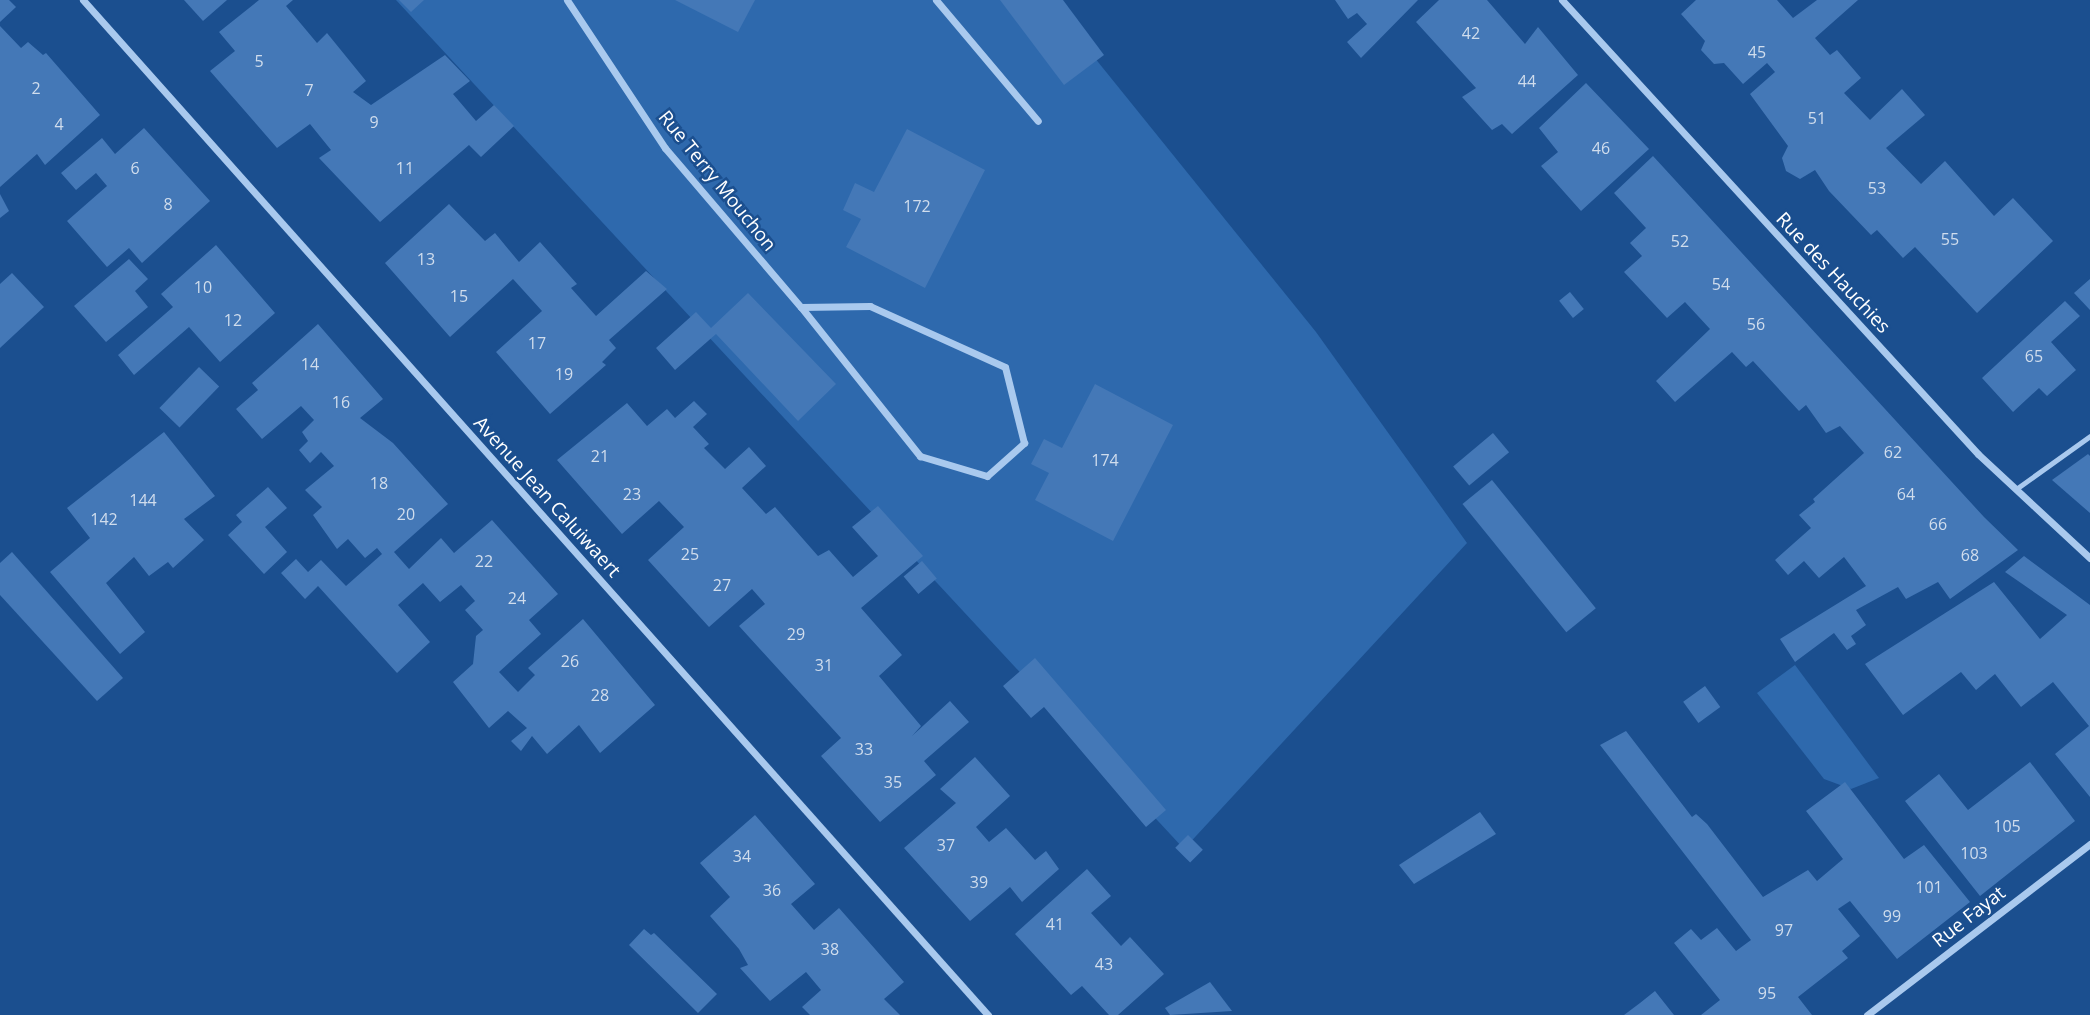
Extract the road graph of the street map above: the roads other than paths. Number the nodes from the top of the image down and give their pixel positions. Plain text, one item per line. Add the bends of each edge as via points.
1 (83, 0) edge
2 (567, 0) edge
3 (936, 0) edge
4 (1562, 0) edge
5 (1038, 121) dead end
6 (801, 307) junction
7 (2090, 436) edge
8 (2016, 489) junction
9 (2090, 558) edge
10 (2090, 844) edge
11 (988, 1015) edge
12 (1867, 1015) edge

1 - 11 street, Avenue Jean Caluiwaert
2 - 6 street, Rue Terry Mouchon via 665,148
3 - 5 street
4 - 8 street, Rue des Hauchies via 1978,454
6 - 6 street, Rue Terry Mouchon via 870,306 1005,367 1024,443 987,475 920,456
7 - 8 lane
8 - 9 street, Rue des Hauchies
10 - 12 street, Rue Fayat

